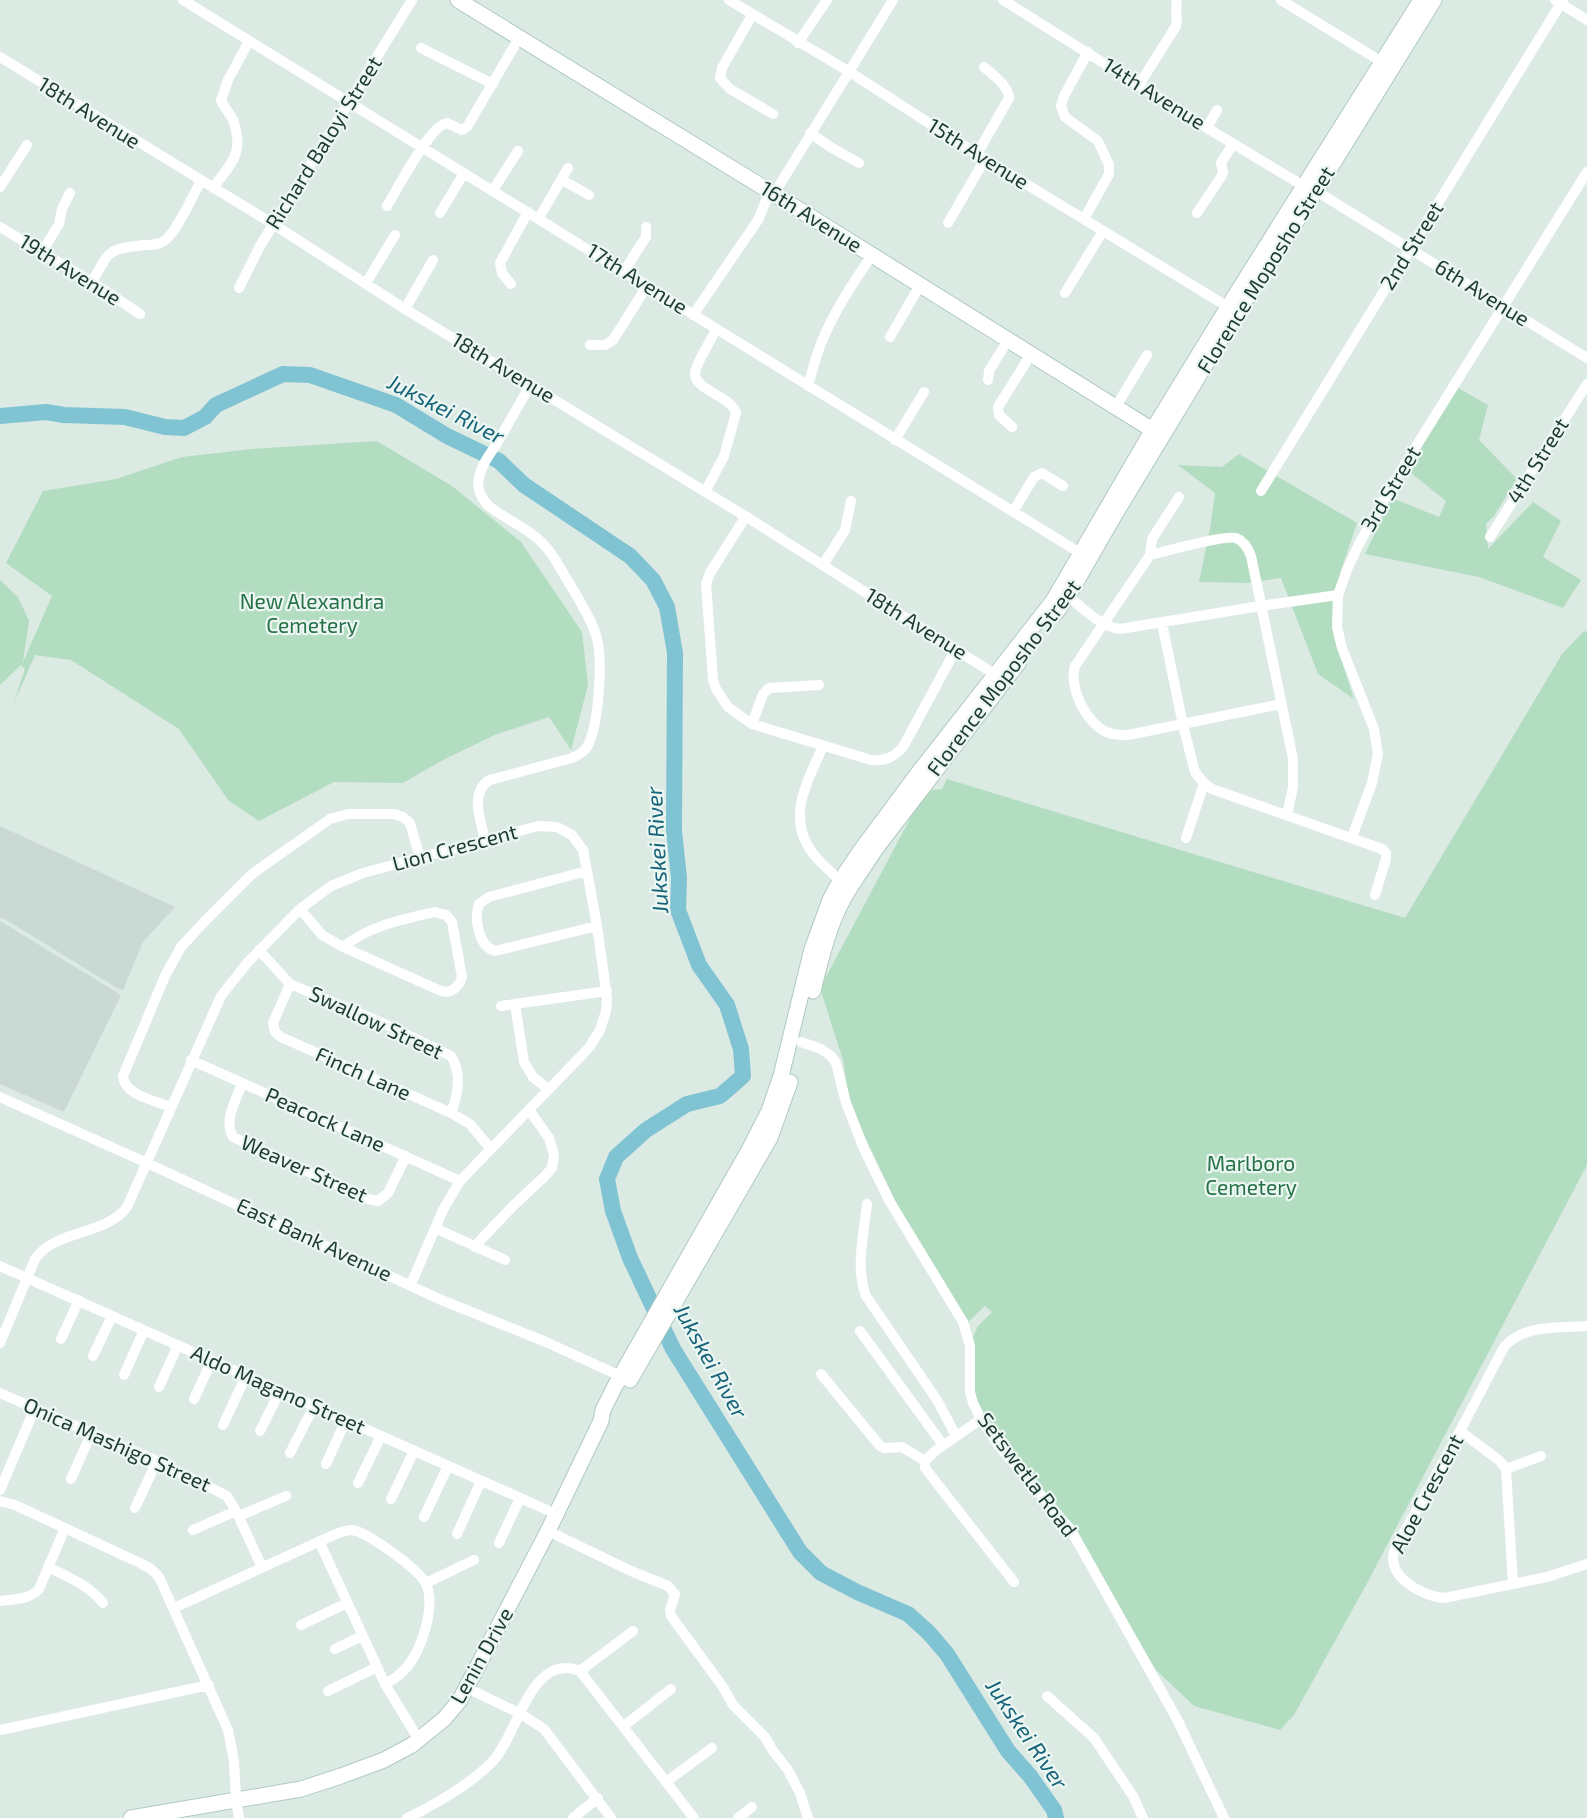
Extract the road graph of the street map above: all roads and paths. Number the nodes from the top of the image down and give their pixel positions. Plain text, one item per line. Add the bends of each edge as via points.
1 (183, 0) edge
2 (412, 0) edge
3 (458, 0) edge
4 (729, 0) edge
5 (827, 0) edge
6 (893, 0) edge
7 (1004, 0) edge
8 (1177, 0) edge
9 (1281, 0) edge
10 (1421, 0) edge
11 (1434, 0) edge
12 (1559, 1) edge
13 (752, 15) junction
14 (1587, 20) edge
15 (519, 38) junction
16 (249, 41) junction
17 (798, 43) junction
18 (421, 48) dead end
19 (1088, 52) junction
20 (0, 57) edge
21 (1383, 62) junction
22 (984, 67) dead end
23 (848, 71) junction
24 (493, 84) junction
25 (1139, 85) junction
26 (350, 101) junction
27 (1217, 110) dead end
28 (773, 114) dead end
29 (1207, 128) junction
30 (810, 133) junction
31 (1233, 144) junction
32 (27, 145) dead end
33 (422, 148) junction
34 (518, 151) dead end
35 (981, 156) junction
36 (859, 164) dead end
37 (568, 168) dead end
38 (1587, 172) edge
39 (464, 173) junction
40 (562, 180) junction
41 (201, 181) junction
42 (0, 187) edge
43 (213, 188) junction
44 (1310, 189) junction
45 (493, 190) junction
46 (70, 193) dead end
47 (772, 193) junction
48 (589, 195) dead end
49 (387, 206) dead end
50 (528, 212) junction
51 (440, 213) dead end
52 (1197, 213) dead end
53 (539, 218) junction
54 (1084, 219) junction
55 (948, 223) dead end
56 (273, 224) junction
57 (0, 227) edge
58 (646, 227) dead end
59 (1103, 231) junction
60 (395, 235) dead end
61 (1411, 249) junction
62 (42, 252) junction
63 (872, 255) junction
64 (433, 260) dead end
65 (624, 271) junction
66 (92, 282) junction
67 (366, 283) junction
68 (511, 284) dead end
69 (920, 285) junction
70 (647, 286) junction
71 (239, 288) dead end
72 (1065, 292) dead end
73 (1228, 307) junction
74 (1504, 307) junction
75 (405, 309) junction
76 (140, 314) dead end
77 (693, 315) junction
78 (716, 329) junction
79 (890, 337) dead end
80 (1008, 340) junction
81 (590, 345) dead end
82 (1031, 354) junction
83 (1146, 355) dead end
84 (1587, 358) edge
85 (988, 380) dead end
86 (531, 384) junction
87 (1587, 384) edge
88 (808, 386) junction
89 (924, 392) dead end
90 (1115, 408) junction
91 (1012, 427) dead end
92 (1157, 433) junction
93 (895, 440) junction
94 (1063, 486) dead end
95 (1261, 491) dead end
96 (705, 492) junction
97 (1179, 497) dead end
98 (851, 501) dead end
99 (1013, 512) junction
100 (746, 516) junction
101 (1490, 537) dead end
102 (1150, 555) junction
103 (1085, 556) junction
104 (823, 564) junction
105 (1338, 595) junction
106 (1068, 596) junction
107 (1260, 606) junction
108 (1162, 622) junction
109 (1103, 624) junction
110 (956, 649) junction
111 (1000, 677) junction
112 (819, 685) dead end
113 (1281, 704) junction
114 (752, 724) junction
115 (1183, 724) junction
116 (823, 746) junction
117 (1203, 783) junction
118 (1287, 815) junction
119 (1352, 837) junction
120 (1186, 838) dead end
121 (485, 840) junction
122 (420, 858) junction
123 (587, 872) junction
124 (840, 881) junction
125 (1375, 895) dead end
126 (300, 909) junction
127 (597, 926) junction
128 (342, 947) junction
129 (259, 950) junction
130 (290, 984) junction
131 (607, 991) junction
132 (515, 1004) junction
133 (501, 1006) dead end
134 (801, 1042) junction
135 (191, 1060) junction
136 (242, 1084) junction
137 (548, 1089) junction
138 (0, 1097) edge
139 (171, 1107) junction
140 (529, 1110) junction
141 (451, 1113) junction
142 (490, 1148) junction
143 (406, 1156) junction
144 (147, 1163) junction
145 (749, 1164) junction
146 (460, 1181) junction
147 (867, 1204) dead end
148 (435, 1228) junction
149 (474, 1247) junction
150 (505, 1260) dead end
151 (0, 1266) edge
152 (27, 1278) junction
153 (411, 1284) junction
154 (79, 1300) junction
155 (112, 1316) junction
156 (1587, 1326) edge
157 (144, 1330) junction
158 (861, 1331) dead end
159 (61, 1339) dead end
160 (0, 1343) edge
161 (178, 1345) junction
162 (93, 1356) dead end
163 (212, 1360) junction
164 (821, 1374) dead end
165 (124, 1375) dead end
166 (246, 1376) junction
167 (625, 1379) junction
168 (159, 1387) dead end
169 (280, 1391) junction
170 (0, 1392) edge
171 (194, 1399) dead end
172 (314, 1406) junction
173 (35, 1408) junction
174 (981, 1419) junction
175 (346, 1420) junction
176 (223, 1425) dead end
177 (260, 1431) dead end
178 (1460, 1431) junction
179 (91, 1434) junction
180 (381, 1436) junction
181 (956, 1436) junction
182 (943, 1445) junction
183 (414, 1451) junction
184 (290, 1453) dead end
185 (1541, 1456) dead end
186 (157, 1461) junction
187 (925, 1461) junction
188 (326, 1464) dead end
189 (448, 1466) junction
190 (1506, 1469) junction
191 (71, 1479) dead end
192 (481, 1481) junction
193 (358, 1484) dead end
194 (0, 1491) edge
195 (286, 1496) dead end
196 (520, 1498) junction
197 (391, 1499) dead end
198 (0, 1501) edge
199 (135, 1508) dead end
200 (237, 1513) junction
201 (556, 1515) junction
202 (424, 1517) dead end
203 (65, 1528) junction
204 (193, 1530) dead end
205 (548, 1531) junction
206 (457, 1534) dead end
207 (320, 1541) junction
208 (499, 1543) dead end
209 (474, 1560) dead end
210 (1587, 1564) edge
211 (48, 1567) junction
212 (262, 1567) junction
213 (1014, 1582) dead end
214 (426, 1583) junction
215 (1513, 1584) junction
216 (0, 1601) edge
217 (347, 1603) junction
218 (103, 1604) dead end
219 (174, 1608) junction
220 (301, 1625) dead end
221 (633, 1631) dead end
222 (362, 1636) junction
223 (335, 1649) dead end
224 (377, 1667) junction
225 (580, 1671) junction
226 (385, 1684) junction
227 (209, 1685) junction
228 (468, 1688) junction
229 (672, 1689) dead end
230 (328, 1691) dead end
231 (1047, 1696) dead end
232 (521, 1714) junction
233 (624, 1726) junction
234 (0, 1730) edge
235 (419, 1740) junction
236 (712, 1748) dead end
237 (666, 1782) junction
238 (598, 1798) junction
239 (236, 1800) junction
240 (752, 1807) dead end
241 (424, 1814) edge
242 (152, 1816) edge
243 (131, 1818) edge
244 (239, 1818) edge
245 (407, 1818) edge
246 (573, 1818) edge
247 (611, 1818) edge
248 (694, 1818) edge
249 (738, 1818) edge
250 (808, 1818) edge
251 (1143, 1818) edge
252 (1224, 1818) edge

1 - 16 street, 17th Avenue
2 - 26 street, Richard Baloyi Street
3 - 15 street, 16th Avenue
4 - 13 street, 15th Avenue
5 - 17 street
6 - 23 street
7 - 19 street, 14th Avenue
8 - 25 street via 1176,26
9 - 21 street
10 - 21 street, Florence Moposho Street
11 - 44 street, Florence Moposho Street
12 - 14 street
12 - 61 street, 2nd Street
13 - 17 street, 15th Avenue
13 - 28 street via 720,78 730,89
15 - 24 street
15 - 47 street, 16th Avenue
16 - 26 street, 17th Avenue
16 - 43 street via 221,100 234,122 237,152
17 - 23 street, 15th Avenue
18 - 24 street
19 - 25 street, 14th Avenue
19 - 54 street via 1061,106 1065,117 1098,141 1109,165 1109,174
20 - 41 street, 18th Avenue
21 - 44 street, Florence Moposho Street
22 - 35 street via 1006,88 1009,98
23 - 30 street
23 - 35 street, 15th Avenue
24 - 33 street via 465,129 442,123
25 - 29 street, 14th Avenue
26 - 33 street, 17th Avenue
26 - 56 street, Richard Baloyi Street
27 - 29 street
29 - 31 street, 14th Avenue
30 - 36 street
30 - 47 street
31 - 44 street, 14th Avenue
31 - 52 street via 1221,163 1221,177
32 - 42 street
33 - 39 street, 17th Avenue
33 - 49 street
34 - 45 street
35 - 54 street, 15th Avenue
35 - 55 street
37 - 40 street
38 - 74 street, 3rd Street
39 - 45 street, 17th Avenue
39 - 51 street
40 - 48 street
40 - 53 street
41 - 43 street, 18th Avenue
41 - 66 street via 166,240 116,249 106,257
43 - 56 street, 18th Avenue
44 - 61 street, 6th Avenue
44 - 73 street, Florence Moposho Street
44 - 92 street, Florence Moposho Street via 1230,324
45 - 50 street, 17th Avenue
46 - 62 street via 59,224
47 - 63 street, 16th Avenue
47 - 77 street
50 - 53 street, 17th Avenue
50 - 68 street via 500,263
53 - 65 street, 17th Avenue
54 - 59 street, 15th Avenue
56 - 67 street, 18th Avenue
56 - 71 street, Richard Baloyi Street
57 - 62 street, 19th Avenue
58 - 65 street via 646,237
59 - 72 street
59 - 73 street, 15th Avenue
60 - 67 street
61 - 74 street, 6th Avenue
61 - 95 street, 2nd Street
62 - 66 street, 19th Avenue
63 - 69 street, 16th Avenue
63 - 88 street via 833,318
64 - 75 street
65 - 70 street, 17th Avenue
66 - 76 street, 19th Avenue
67 - 75 street, 18th Avenue
69 - 79 street
69 - 80 street, 16th Avenue
70 - 77 street, 17th Avenue
70 - 81 street via 613,340 605,345
73 - 92 street, Florence Moposho Street
74 - 84 street, 6th Avenue
74 - 105 street, 3rd Street via 1382,503
75 - 86 street, 18th Avenue
77 - 78 street, 17th Avenue
78 - 88 street, 17th Avenue
78 - 96 street via 695,375 701,385 731,404 736,412 724,456
80 - 82 street, 16th Avenue
80 - 85 street via 991,366
82 - 90 street, 16th Avenue
82 - 91 street via 998,407 999,415
83 - 90 street
86 - 96 street, 18th Avenue
86 - 121 street via 484,464 478,479 481,495 489,506 526,529 547,548 598,641 600,683 590,741 583,752 484,783 478,797
87 - 101 street, 4th Street
88 - 93 street, 17th Avenue
89 - 93 street
90 - 92 street, 16th Avenue
92 - 103 street, Florence Moposho Street
93 - 99 street, 17th Avenue
94 - 99 street via 1046,474 1038,474
96 - 100 street, 18th Avenue
97 - 102 street via 1152,539
98 - 104 street via 844,530
99 - 103 street, 17th Avenue
100 - 104 street, 18th Avenue
100 - 114 street via 710,573 706,590 716,689 728,708
102 - 107 street via 1226,537 1240,540 1251,556
102 - 109 street
103 - 106 street, Florence Moposho Street
103 - 111 street, Florence Moposho Street
104 - 110 street, 18th Avenue
105 - 107 street
105 - 119 street, 3rd Street via 1339,637 1374,729 1378,754
106 - 109 street
106 - 111 street, Florence Moposho Street
107 - 108 street
107 - 113 street
108 - 109 street via 1120,629
108 - 115 street
109 - 115 street via 1075,666 1073,677 1093,723 1120,735
110 - 111 street, 18th Avenue
110 - 116 street via 903,747 893,757 871,760
111 - 124 street, Florence Moposho Street via 900,797
111 - 134 street, Florence Moposho Street via 844,898 824,946
112 - 114 street via 769,688
113 - 115 street
113 - 118 street via 1294,772
114 - 116 street
115 - 117 street via 1195,772
116 - 124 street via 805,787 799,822 814,855
117 - 118 street
117 - 120 street
118 - 119 street
119 - 125 street via 1386,853
121 - 122 street, Lion Crescent
121 - 123 street, Lion Crescent via 538,826 557,827 580,844
122 - 126 street, Lion Crescent via 346,879
122 - 139 street via 410,823 403,817 339,815 258,870 205,921 170,966 123,1076 130,1089
123 - 127 street, Lion Crescent
123 - 127 street via 489,897 479,904 478,924 483,942 495,951
124 - 145 street, Florence Moposho Street via 812,949 784,1066
126 - 128 street via 322,935
126 - 129 street, Lion Crescent
127 - 131 street, Lion Crescent
128 - 128 street via 441,991 453,990 460,982 452,922 441,912 374,928
129 - 130 street, Swallow Street
129 - 135 street, Lion Crescent via 221,996
130 - 141 street, Swallow Street via 450,1056 456,1067 458,1089
130 - 141 street, Finch Lane via 273,1023 281,1037
131 - 132 street
131 - 137 street, Lion Crescent via 604,1019 595,1038
132 - 133 street
132 - 137 street via 524,1062 533,1077
134 - 145 street, Florence Moposho Street via 770,1138
134 - 174 street, Setswetla Road via 831,1056 836,1063 864,1149 890,1202 963,1322 970,1346 970,1392
135 - 136 street, Peacock Lane
135 - 139 street, Lion Crescent
136 - 143 street, Peacock Lane
136 - 143 street, Weaver Street via 228,1124 233,1137 368,1199 378,1201 386,1196
137 - 140 street, Lion Crescent
138 - 144 street, East Bank Avenue
139 - 144 street, Lion Crescent
140 - 142 street, Lion Crescent
140 - 149 street via 552,1146 552,1168
141 - 142 street, Finch Lane via 470,1125
142 - 146 street, Lion Crescent
143 - 146 street, Peacock Lane
144 - 152 street, Lion Crescent via 120,1215 46,1247 35,1259
144 - 153 street, East Bank Avenue
145 - 167 street, Florence Moposho Street
146 - 148 street, Lion Crescent
147 - 181 street via 861,1283
148 - 149 street
148 - 153 street, Lion Crescent
149 - 150 street
151 - 152 street, Aldo Magano Street
152 - 154 street, Aldo Magano Street
152 - 160 street, Lion Crescent
153 - 167 street, East Bank Avenue
154 - 155 street, Aldo Magano Street
154 - 159 street
155 - 157 street, Aldo Magano Street
155 - 162 street
156 - 178 street, Aloe Crescent via 1529,1330 1509,1341
157 - 161 street, Aldo Magano Street
157 - 165 street
158 - 182 street
161 - 163 street, Aldo Magano Street
161 - 168 street
163 - 166 street, Aldo Magano Street
163 - 171 street
164 - 187 street via 880,1446 902,1447
166 - 169 street, Aldo Magano Street
166 - 176 street
167 - 201 street, Lenin Drive via 603,1410 602,1422
169 - 172 street, Aldo Magano Street
169 - 177 street
170 - 173 street, Onica Mashigo Street
172 - 175 street, Aldo Magano Street
172 - 184 street
173 - 179 street, Onica Mashigo Street
173 - 194 street
174 - 181 street
174 - 252 street, Setswetla Road via 998,1445 1071,1530 1178,1722
175 - 180 street, Aldo Magano Street
175 - 188 street
178 - 190 street
178 - 215 street, Aloe Crescent via 1395,1549 1392,1565 1408,1583 1435,1597
179 - 186 street, Onica Mashigo Street
179 - 191 street
180 - 183 street, Aldo Magano Street
180 - 193 street
181 - 182 street
182 - 187 street
183 - 189 street, Aldo Magano Street
183 - 197 street
185 - 190 street
186 - 199 street
186 - 200 street, Onica Mashigo Street via 227,1496
187 - 213 street via 930,1476
189 - 192 street, Aldo Magano Street
189 - 202 street
190 - 215 street
192 - 196 street, Aldo Magano Street
192 - 206 street
195 - 200 street
196 - 201 street, Aldo Magano Street
196 - 208 street
198 - 203 street
200 - 204 street
200 - 212 street, Onica Mashigo Street
201 - 205 street, Lenin Drive
203 - 211 street
203 - 219 street via 151,1569
205 - 228 street, Lenin Drive
205 - 250 street via 672,1589 675,1594 671,1616 733,1705 765,1737 788,1770
207 - 212 street
207 - 214 street via 346,1531 358,1532 418,1572
207 - 217 street
209 - 214 street
210 - 215 street, Aloe Crescent
211 - 216 street via 35,1593
211 - 218 street via 84,1585
212 - 219 street
214 - 226 street via 430,1602 422,1640 407,1666
217 - 220 street
217 - 222 street
219 - 227 street
221 - 225 street
222 - 223 street
222 - 224 street
224 - 226 street
224 - 230 street
225 - 232 street via 562,1668 545,1675 530,1693
225 - 233 street
226 - 235 street
227 - 234 street
227 - 239 street via 232,1743
228 - 232 street
228 - 235 street, Lenin Drive via 453,1710
229 - 233 street
231 - 251 street via 1094,1738
232 - 238 street via 549,1734
232 - 241 street via 495,1760
233 - 237 street
235 - 239 street, Lenin Drive via 384,1760 311,1786
236 - 237 street
237 - 248 street
238 - 246 street
238 - 247 street
239 - 242 street, Lenin Drive
239 - 244 street
240 - 249 street
241 - 245 street
242 - 243 street, Lenin Drive

